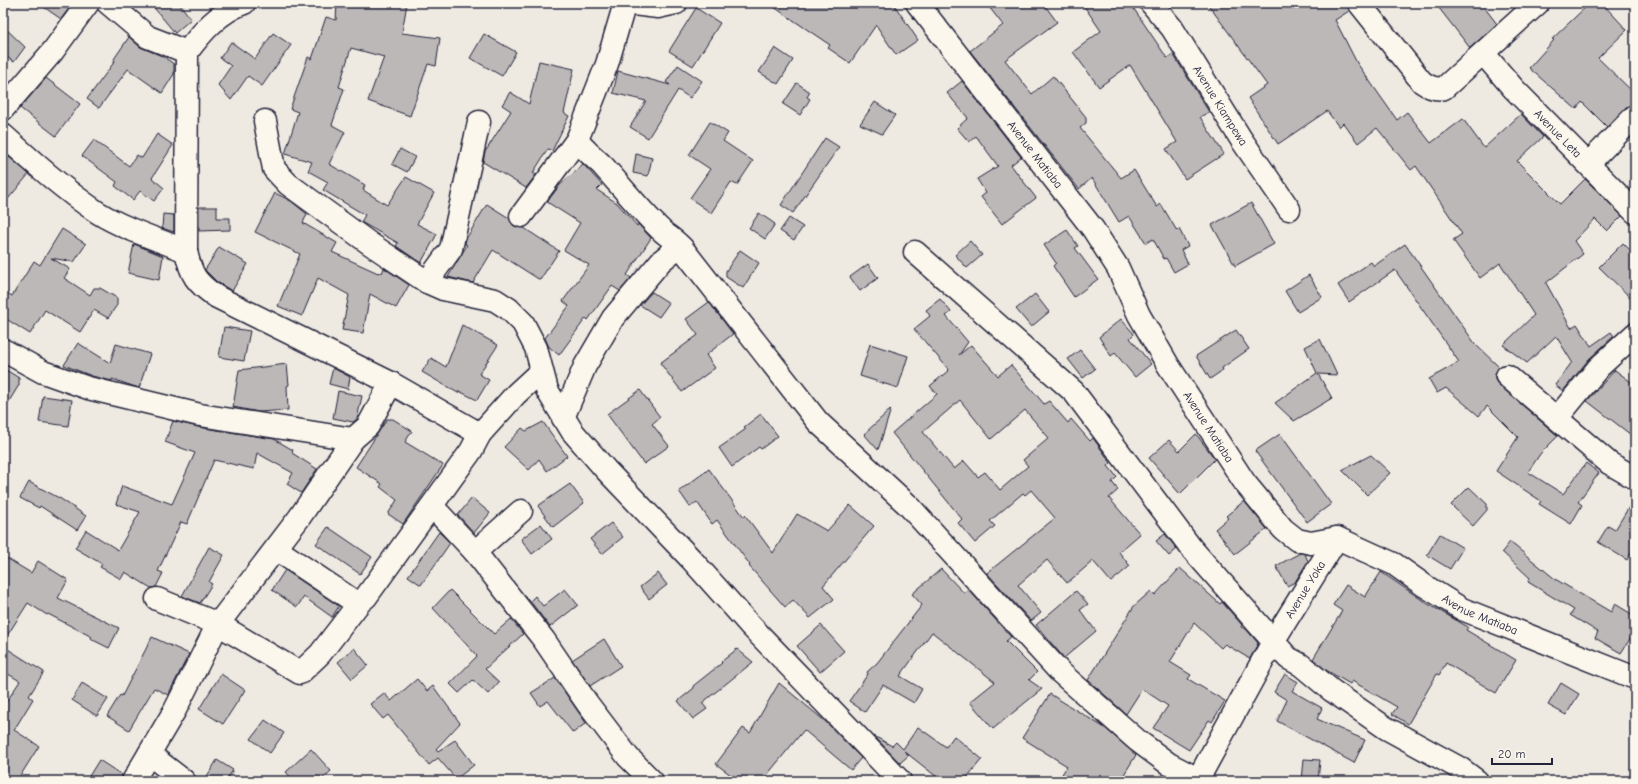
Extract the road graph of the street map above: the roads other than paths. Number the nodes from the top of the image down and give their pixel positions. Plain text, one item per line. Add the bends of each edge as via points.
1 (88, 3) edge
2 (108, 3) edge
3 (244, 3) edge
4 (625, 3) edge
5 (676, 3) edge
6 (917, 3) edge
7 (1151, 3) edge
8 (1358, 3) edge
9 (1538, 3) edge
10 (187, 52) junction
11 (1483, 53) junction
12 (3, 109) edge
13 (1635, 116) edge
14 (265, 121) dead end
15 (478, 122) dead end
16 (3, 135) edge
17 (577, 140) junction
18 (1588, 164) junction
19 (1289, 209) dead end
20 (1635, 212) edge
21 (521, 216) dead end
22 (682, 248) junction
23 (186, 251) junction
24 (915, 252) dead end
25 (428, 282) junction
26 (1635, 334) edge
27 (3, 350) edge
28 (541, 371) junction
29 (1507, 376) dead end
30 (391, 383) junction
31 (563, 418) junction
32 (1556, 418) junction
33 (480, 434) junction
34 (353, 439) junction
35 (1635, 478) edge
36 (432, 506) junction
37 (521, 510) dead end
38 (1337, 538) junction
39 (276, 549) junction
40 (475, 552) junction
41 (157, 599) dead end
42 (360, 602) junction
43 (218, 624) junction
44 (1274, 640) junction
45 (1635, 678) edge
46 (149, 754) junction
47 (1198, 780) edge
48 (133, 781) edge
49 (184, 781) edge
50 (652, 781) edge
51 (900, 781) edge
52 (1478, 781) edge

1 - 12 street via 53,51
2 - 10 street via 148,37
3 - 10 street via 234,7 206,28
4 - 5 street via 658,7
4 - 17 street via 607,64
6 - 38 street, Avenue Matiaba via 1094,229 1118,268 1139,315 1168,365 1262,505 1283,529 1297,540 1311,543
7 - 19 street, Avenue Kiampewa via 1172,28 1241,139
8 - 11 street via 1422,82 1428,86 1444,88
9 - 11 street
10 - 23 street
11 - 18 street, Avenue Leta via 1514,89
13 - 18 street
14 - 25 street via 274,170 288,184
15 - 25 street via 451,249
16 - 23 street via 45,173 98,212 125,227
17 - 21 street
17 - 22 street via 661,231
18 - 20 street, Avenue Leta
22 - 31 street via 677,248 661,261 613,318 585,366
22 - 47 street via 818,422 909,506 1061,673 1138,741 1169,764
23 - 30 street via 194,278 204,288 248,313
24 - 44 street via 1074,392 1192,549
25 - 28 street via 443,289 495,300 510,309 523,323 536,348
26 - 32 street via 1599,367
27 - 34 street via 43,372 88,388 200,415
28 - 31 street via 547,390
28 - 33 street
29 - 32 street
30 - 33 street
30 - 34 street via 368,426
31 - 51 street via 606,470
32 - 35 street via 1609,463
33 - 36 street
34 - 39 street
36 - 40 street
36 - 42 street
37 - 40 street
38 - 44 street, Avenue Yoka
38 - 45 street, Avenue Matiaba via 1394,564 1462,609
39 - 42 street via 352,600
39 - 43 street
40 - 50 street via 544,640 628,757
41 - 43 street
42 - 43 street via 320,654 300,673
43 - 46 street via 175,710
44 - 47 street, Avenue Yoka
44 - 52 street via 1288,658 1301,665 1331,690 1386,728
46 - 48 street
46 - 49 street

